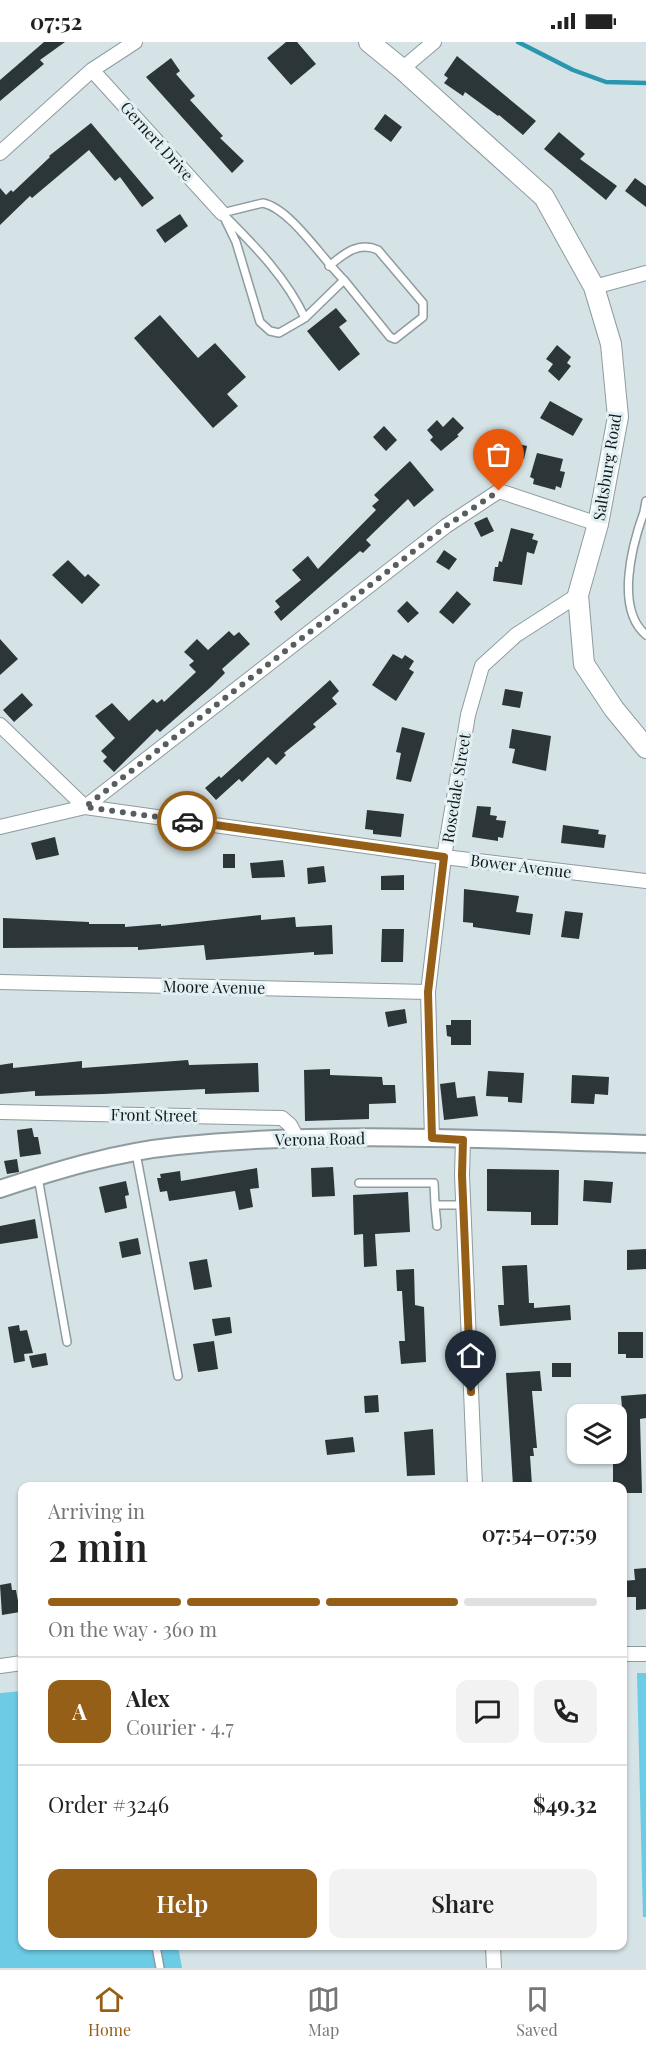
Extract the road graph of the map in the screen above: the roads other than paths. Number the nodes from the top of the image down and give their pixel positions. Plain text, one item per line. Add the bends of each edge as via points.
1 (135, 42) edge
2 (369, 42) edge
3 (434, 42) edge
4 (402, 69) junction
5 (92, 70) junction
6 (0, 153) edge
7 (222, 213) junction
8 (329, 266) junction
9 (646, 273) edge
10 (344, 280) junction
11 (594, 287) junction
12 (304, 318) junction
13 (646, 501) edge
14 (645, 513) edge
15 (598, 524) junction
16 (579, 595) junction
17 (646, 635) edge
18 (0, 726) edge
19 (646, 748) edge
20 (85, 807) junction
21 (0, 827) edge
22 (444, 857) junction
23 (646, 881) edge
24 (0, 982) edge
25 (428, 992) junction
26 (0, 1112) edge
27 (297, 1138) junction
28 (432, 1138) junction
29 (463, 1140) junction
30 (646, 1144) edge
31 (136, 1153) junction
32 (38, 1177) junction
33 (359, 1183) dead end
34 (0, 1189) edge
35 (463, 1204) junction
36 (435, 1205) junction
37 (437, 1226) dead end
38 (67, 1342) dead end
39 (177, 1376) dead end
40 (475, 1482) edge
41 (627, 1654) edge
42 (646, 1654) edge
43 (18, 1664) edge
44 (0, 1666) edge
45 (157, 1950) edge
46 (493, 1950) edge
47 (160, 1968) edge
48 (494, 1968) edge

1 - 5 street
2 - 4 main road, Saltsburg Road
3 - 4 street
4 - 11 main road, Saltsburg Road via 544,197
5 - 6 street
5 - 7 street, Gernert Drive
7 - 8 lane via 263,203 274,206
7 - 12 lane via 295,297
7 - 12 lane via 236,242 260,322 279,333
8 - 10 lane
8 - 10 lane via 357,247 378,250 423,303 423,317 402,336 390,337
9 - 11 street
10 - 12 lane
11 - 15 main road, Saltsburg Road via 610,344 618,417
13 - 14 lane
14 - 17 lane via 629,563 629,590 632,611
15 - 16 main road, Saltsburg Road
15 - 20 street via 499,491 446,526
16 - 19 main road, Saltsburg Road via 584,664 614,710
16 - 22 street, Rosedale Street via 516,635 482,666 468,715
18 - 20 street
20 - 21 street
20 - 22 street, Bower Avenue
22 - 23 street, Bower Avenue
22 - 25 street, Rosedale Street
24 - 25 street, Moore Avenue
25 - 28 street, Rosedale Street
26 - 27 street, Front Street via 282,1118
27 - 28 street, Verona Road
27 - 31 street, Verona Road via 175,1146
28 - 29 street, Verona Road
29 - 30 street, Verona Road
29 - 35 street
31 - 32 street, Verona Road
31 - 39 lane
32 - 34 street, Verona Road
32 - 38 lane
33 - 36 lane via 434,1183
35 - 36 lane
35 - 40 street
36 - 37 lane
41 - 42 street
43 - 44 street
45 - 47 lane
46 - 48 street

